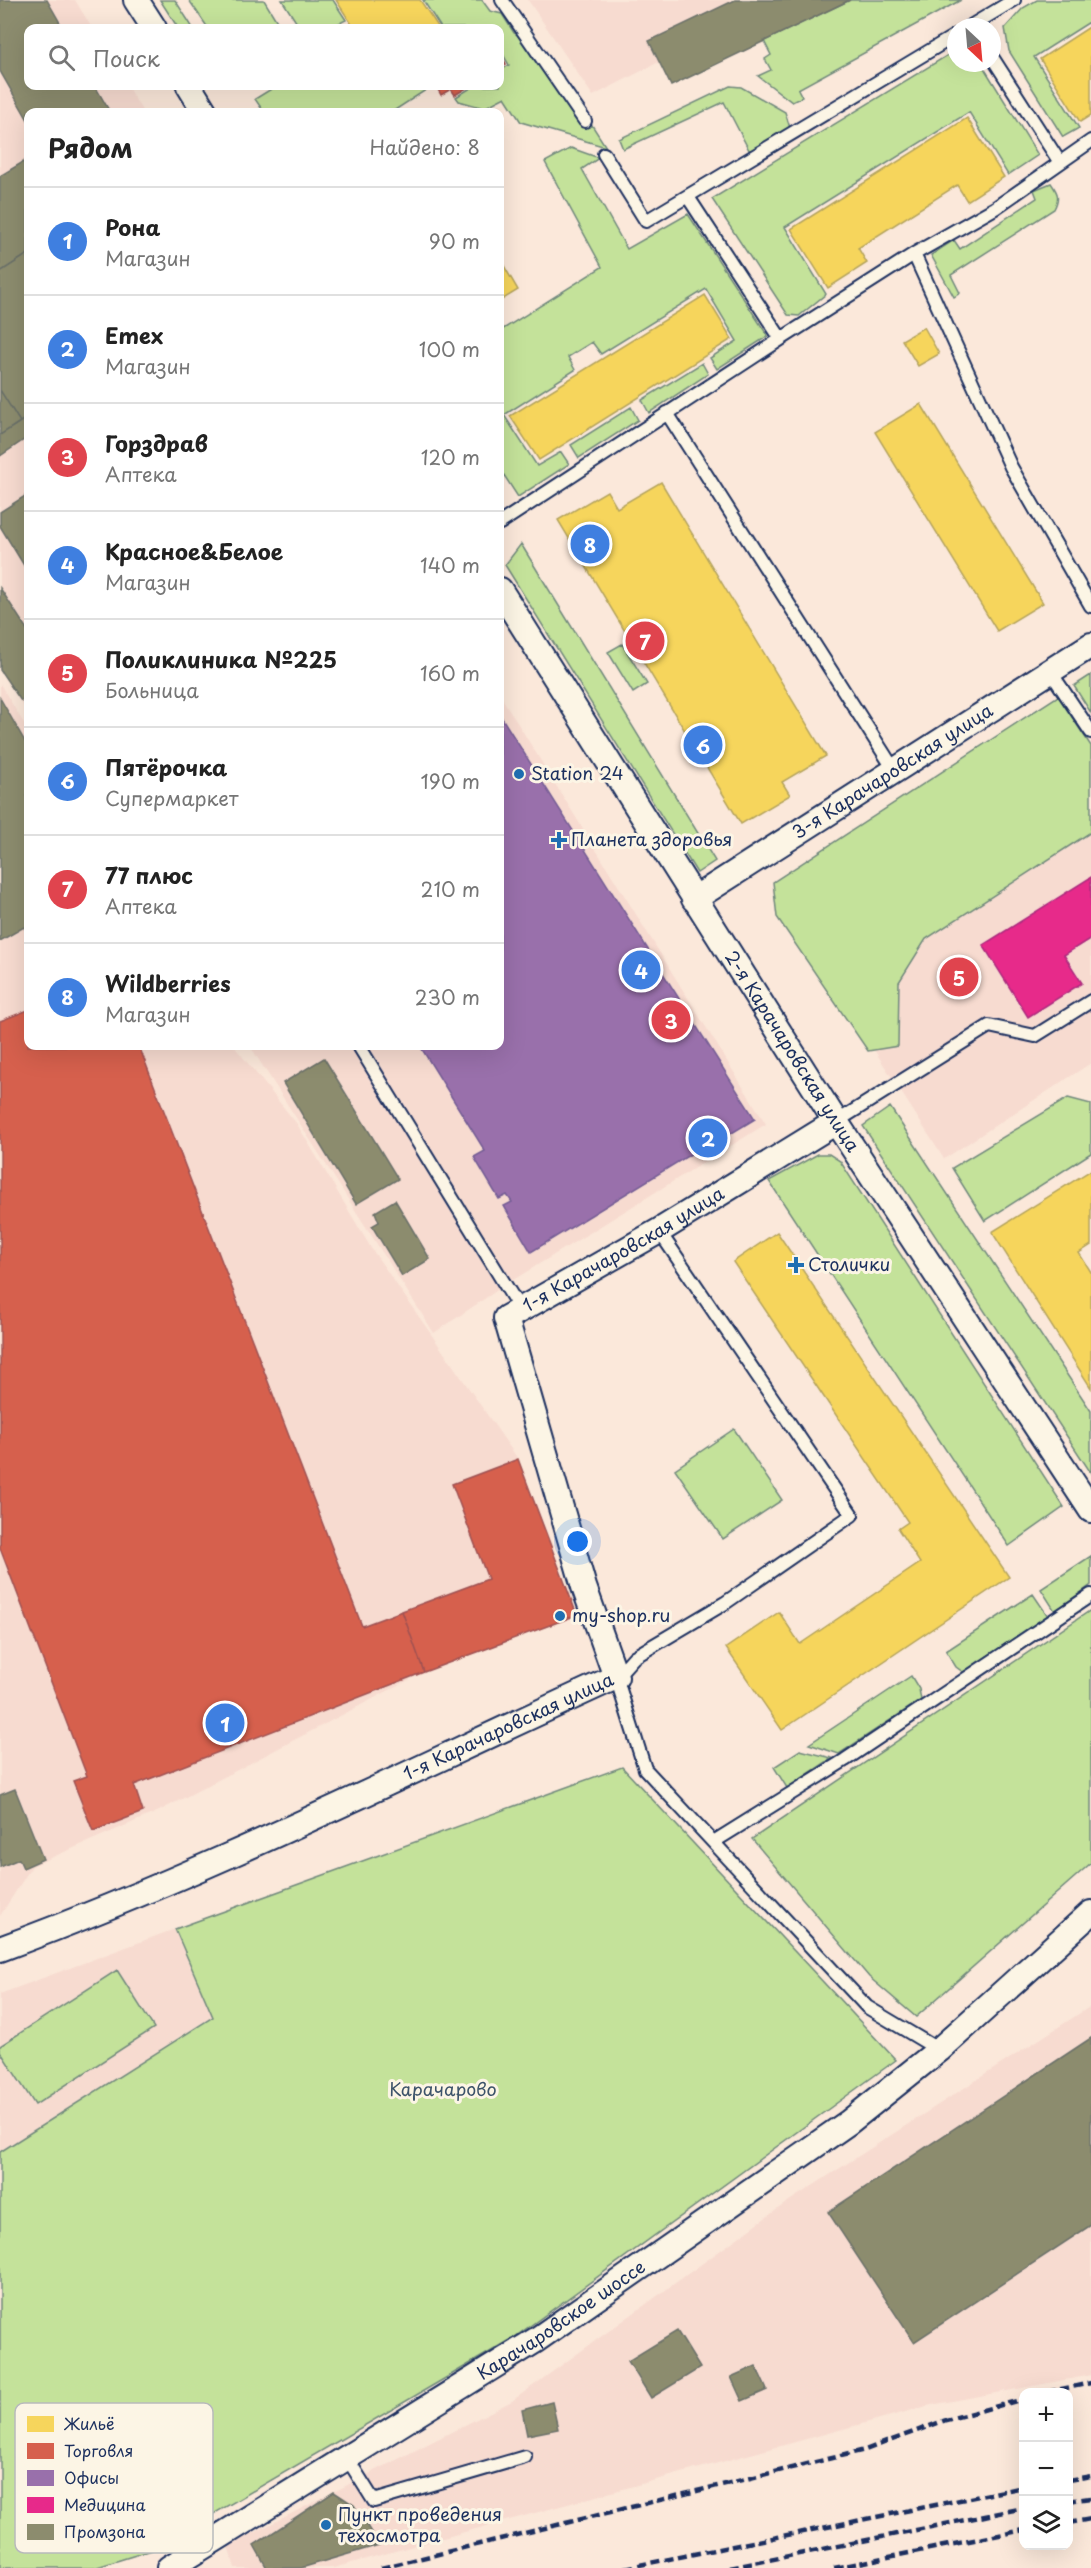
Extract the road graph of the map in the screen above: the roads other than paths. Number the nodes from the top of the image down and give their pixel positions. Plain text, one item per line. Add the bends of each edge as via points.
1 (136, 0) edge
2 (502, 0) edge
3 (1014, 0) edge
4 (984, 18) edge
5 (151, 24) edge
6 (947, 40) edge
7 (1001, 71) edge
8 (191, 90) edge
9 (203, 108) edge
10 (585, 121) dead end
11 (1091, 141) edge
12 (1078, 150) junction
13 (604, 154) dead end
14 (1091, 157) edge
15 (1059, 161) junction
16 (688, 197) junction
17 (914, 254) junction
18 (781, 339) junction
19 (667, 413) junction
20 (504, 521) edge
21 (504, 596) edge
22 (1091, 606) edge
23 (1091, 645) edge
24 (1050, 671) junction
25 (1091, 732) edge
26 (895, 771) junction
27 (694, 899) junction
28 (1091, 1001) edge
29 (361, 1050) edge
30 (836, 1122) junction
31 (659, 1231) junction
32 (520, 1309) junction
33 (1091, 1510) edge
34 (1091, 1595) edge
35 (616, 1677) junction
36 (715, 1841) junction
37 (1091, 1913) edge
38 (0, 1949) edge
39 (939, 2050) junction
40 (525, 2457) dead end
41 (347, 2458) junction
42 (213, 2541) edge
43 (193, 2553) edge
44 (169, 2568) edge

1 - 5 street
2 - 10 lane
3 - 4 lane
6 - 16 lane
7 - 15 lane
8 - 9 street
11 - 12 lane
12 - 14 lane
12 - 15 lane
13 - 16 lane via 646,222
15 - 17 lane via 995,208
16 - 18 lane
17 - 18 lane
17 - 22 lane via 1011,467
18 - 19 lane
19 - 20 lane
19 - 26 lane
21 - 27 street, 2-я Карачаровская улица
23 - 24 street, 3-я Карачаровская улица
24 - 25 lane
24 - 26 street, 3-я Карачаровская улица
26 - 27 street, 3-я Карачаровская улица
27 - 30 street, 2-я Карачаровская улица
28 - 30 lane via 1035,1036 988,1026
29 - 32 lane
30 - 31 street, 1-я Карачаровская улица
30 - 33 street, 2-я Карачаровская улица
31 - 32 street, 1-я Карачаровская улица
31 - 35 lane via 852,1515 725,1603 633,1657
32 - 35 street, 1-я Карачаровская улица via 506,1318 584,1587
34 - 36 lane via 846,1760
35 - 36 lane via 645,1769
35 - 38 street, 1-я Карачаровская улица via 188,1873 70,1924
36 - 39 lane via 867,2007
37 - 39 street, Карачаровское шоссе
39 - 41 street, Карачаровское шоссе via 849,2122 536,2340
40 - 41 lane via 374,2501
41 - 42 street, Карачаровское шоссе
43 - 44 street, Карачаровское шоссе

